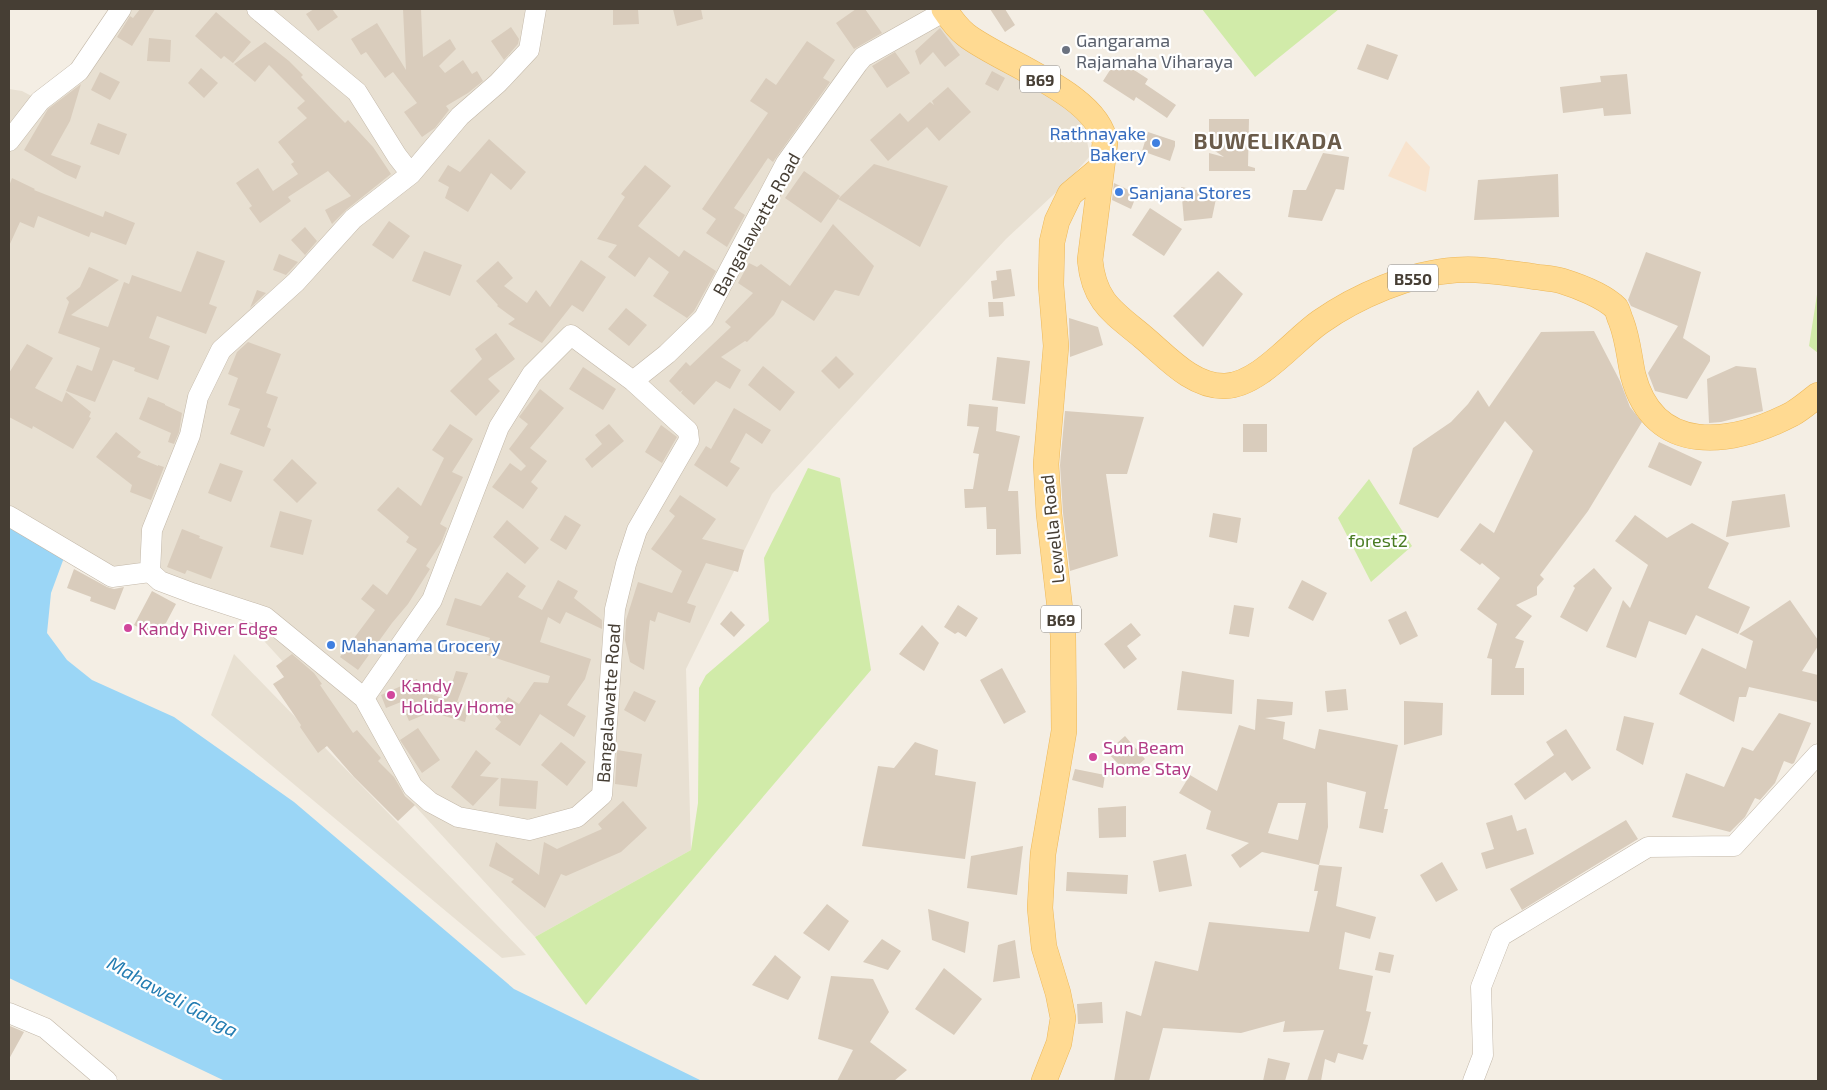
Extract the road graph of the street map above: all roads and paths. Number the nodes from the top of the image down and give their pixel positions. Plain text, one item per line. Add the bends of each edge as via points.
1 (121, 9) edge
2 (257, 9) edge
3 (536, 9) edge
4 (944, 10) edge
5 (9, 141) edge
6 (1101, 168) junction
7 (411, 174) junction
8 (633, 381) junction
9 (1818, 395) edge
10 (9, 516) edge
11 (150, 572) junction
12 (364, 698) junction
13 (1818, 754) edge
14 (9, 1013) edge
15 (107, 1081) edge
16 (1044, 1081) edge
17 (1473, 1081) edge

1 - 5 street via 79,72 40,101
2 - 7 street via 357,92
3 - 7 street via 529,50 460,116
4 - 6 main road, B69 via 959,29 978,43 1067,94 1089,112 1104,135
4 - 8 street, Bangalawatte Road via 863,57 786,163 704,318
6 - 9 main road, B550 via 1090,260 1096,289 1102,300 1119,316 1188,374 1206,382 1224,386 1239,383 1259,372 1320,322 1369,294 1423,275 1457,270 1561,281 1596,294 1616,309 1642,397 1660,422 1687,436 1715,438 1752,430 1793,413
6 - 16 main road, Lewella Road / B69 via 1070,194 1057,221 1052,242 1051,285 1056,346 1046,464 1064,635 1064,731 1043,854 1040,908 1044,947 1063,1018 1059,1043
7 - 11 street via 353,219 296,282 221,350 198,397 190,435 152,530
8 - 12 street, Bangalawatte Road via 571,335 532,374 499,427 432,600
8 - 12 street, Bangalawatte Road via 688,431 689,440 637,530 615,609 602,795 577,817 529,830 458,816 430,802 413,787
10 - 11 street via 112,577
11 - 12 street via 160,581 265,617
13 - 17 street via 1734,846 1648,847 1501,936 1481,987 1483,1055
14 - 15 street via 46,1028

